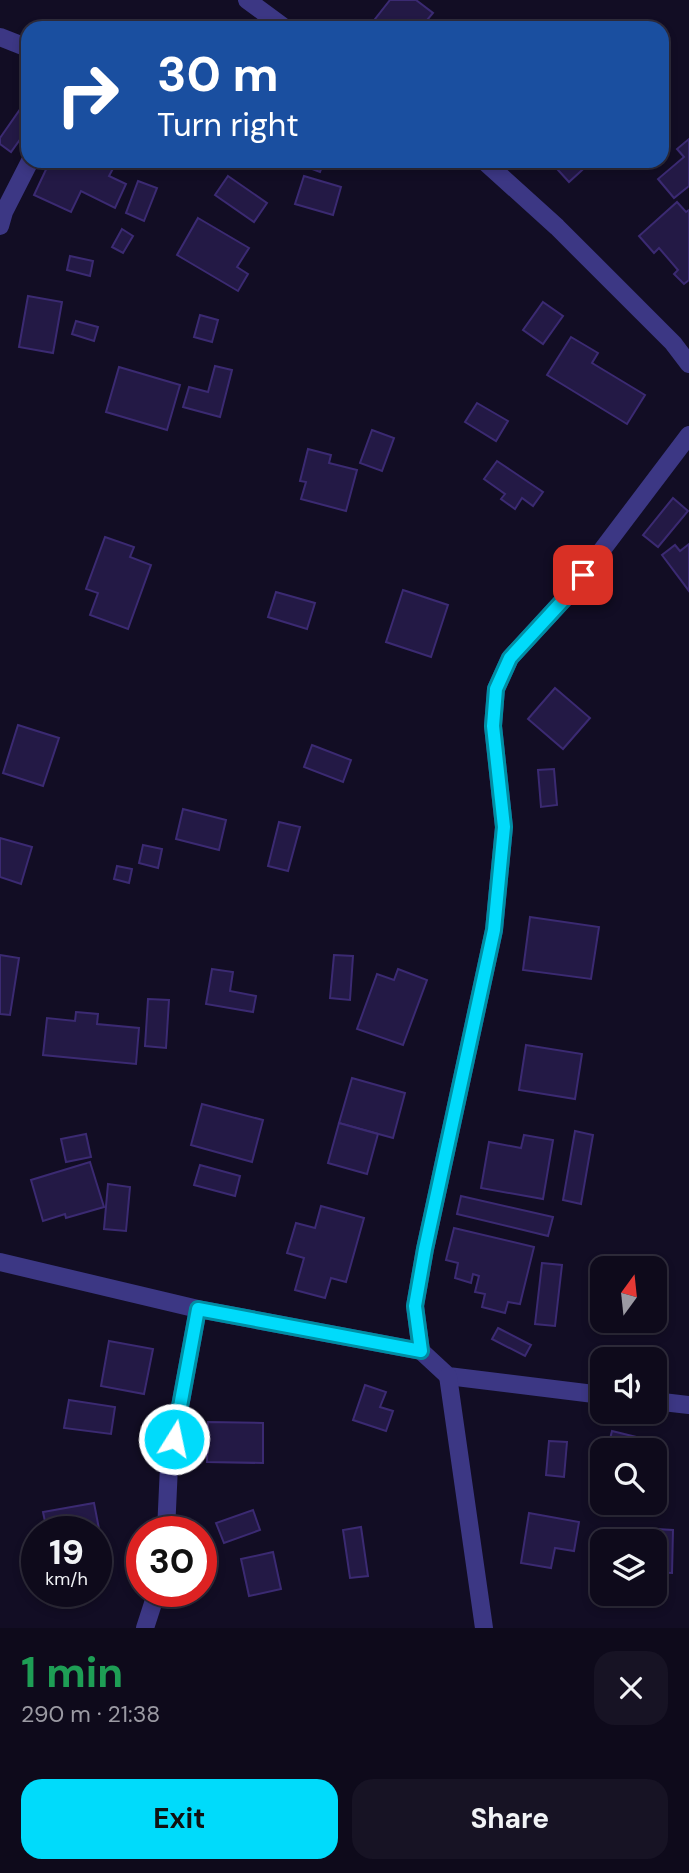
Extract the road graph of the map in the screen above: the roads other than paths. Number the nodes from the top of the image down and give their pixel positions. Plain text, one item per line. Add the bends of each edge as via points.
1 (247, 0) edge
2 (276, 21) edge
3 (0, 37) edge
4 (21, 45) edge
5 (26, 168) edge
6 (492, 168) edge
7 (0, 226) edge
8 (689, 363) edge
9 (689, 435) edge
10 (0, 1262) edge
11 (198, 1309) junction
12 (421, 1351) junction
13 (448, 1376) junction
14 (590, 1394) edge
15 (667, 1402) edge
16 (689, 1405) edge
17 (167, 1516) edge
18 (152, 1607) edge
19 (145, 1628) edge
20 (484, 1628) edge

1 - 2 street
3 - 4 street
5 - 7 street
6 - 8 street via 557,227
9 - 12 street via 568,595 510,658 496,689 493,726 504,827 494,930 415,1306
10 - 11 street
11 - 12 street
11 - 17 street via 169,1466
12 - 13 street
13 - 14 street
13 - 20 street
15 - 16 street
18 - 19 street

